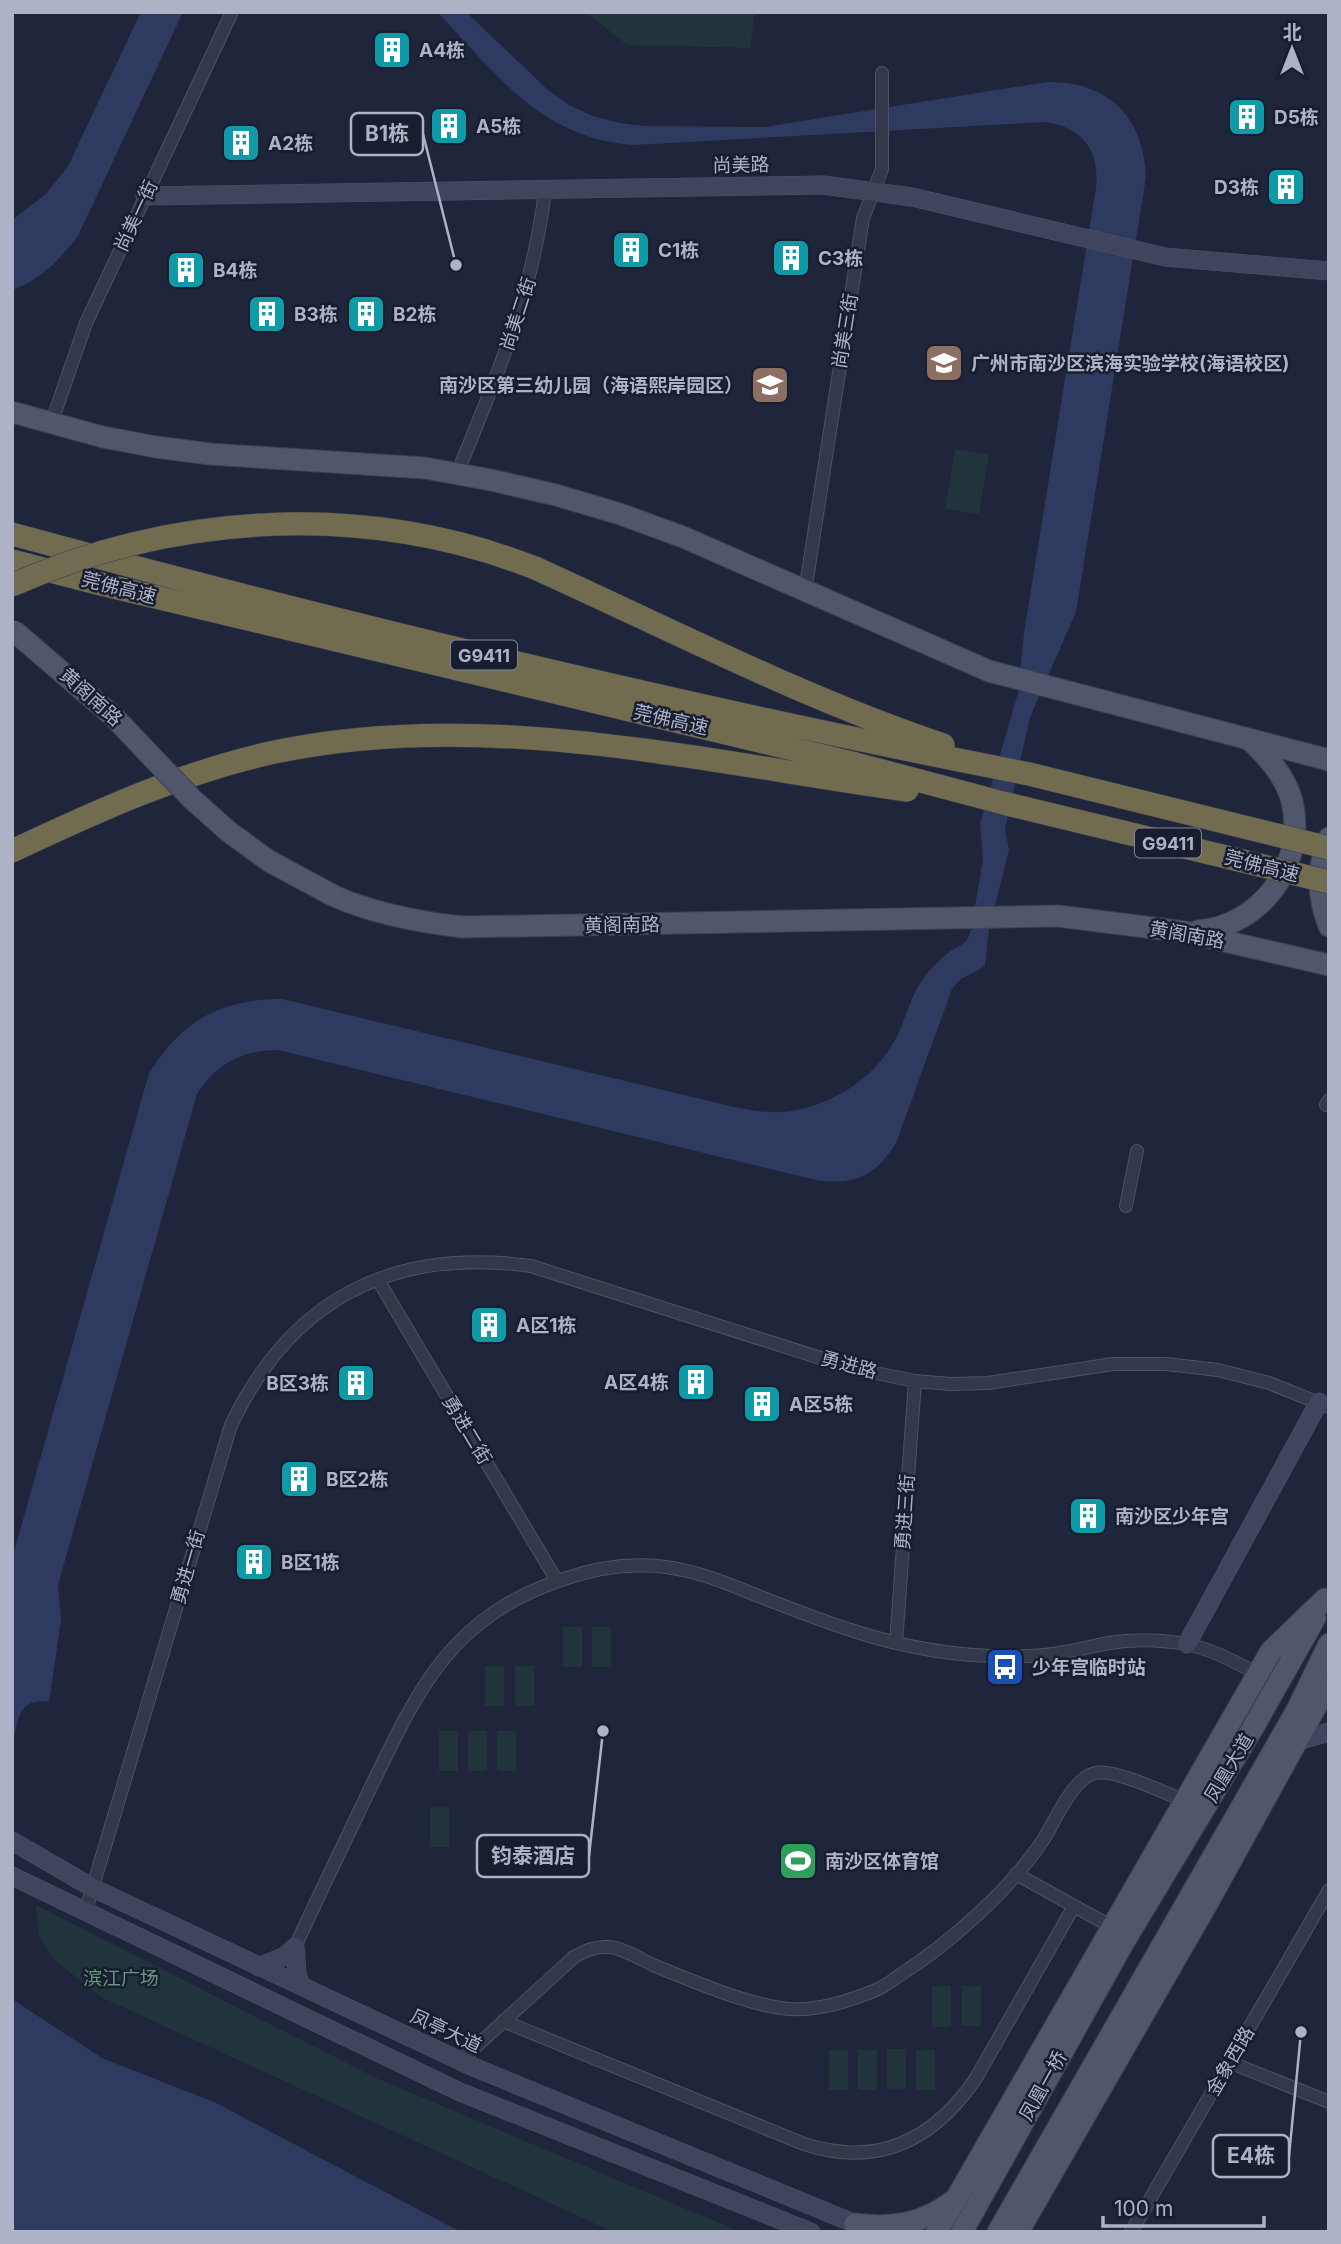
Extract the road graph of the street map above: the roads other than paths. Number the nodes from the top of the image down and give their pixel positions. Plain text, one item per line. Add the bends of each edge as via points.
1 (232, 12) edge
2 (883, 73) dead end
3 (545, 190) junction
4 (874, 190) junction
5 (145, 197) junction
6 (1329, 271) edge
7 (12, 412) edge
8 (51, 424) junction
9 (457, 474) junction
10 (12, 534) edge
11 (12, 561) edge
12 (12, 585) edge
13 (805, 592) junction
14 (13, 631) edge
15 (870, 732) junction
16 (1250, 740) junction
17 (1329, 760) edge
18 (854, 773) junction
19 (1329, 838) edge
20 (1329, 848) edge
21 (12, 851) edge
22 (1329, 881) edge
23 (1329, 926) edge
24 (1185, 932) junction
25 (1329, 965) edge
26 (1137, 1152) dead end
27 (1126, 1206) dead end
28 (378, 1280) junction
29 (915, 1381) junction
30 (1324, 1404) edge
31 (557, 1581) junction
32 (1327, 1596) edge
33 (896, 1643) junction
34 (1187, 1644) junction
35 (1329, 1644) edge
36 (1258, 1674) junction
37 (1329, 1683) edge
38 (1329, 1732) edge
39 (1297, 1741) junction
40 (1185, 1801) junction
41 (12, 1841) edge
42 (1016, 1874) junction
43 (12, 1876) edge
44 (93, 1888) junction
45 (1329, 1890) edge
46 (1074, 1906) junction
47 (85, 1913) junction
48 (1119, 1933) junction
49 (295, 1947) junction
50 (1157, 1952) joint
51 (259, 1966) junction
52 (301, 1986) junction
53 (503, 2021) junction
54 (460, 2061) junction
55 (1229, 2062) junction
56 (1329, 2102) edge
57 (957, 2197) junction
58 (1025, 2226) edge
59 (865, 2228) edge
60 (811, 2232) edge
61 (937, 2232) edge
62 (962, 2232) edge
63 (999, 2232) edge
64 (1131, 2232) edge

1 - 5 street, 尚美一街
2 - 4 street, 尚美三街 via 881,169
3 - 4 street, 尚美路 via 800,185
3 - 5 street, 尚美路
3 - 9 street, 尚美二街 via 533,269 518,320
4 - 6 street, 尚美路 via 1165,257
4 - 13 street, 尚美三街 via 863,218
5 - 8 street, 尚美一街 via 86,323
7 - 8 main road
8 - 9 main road via 143,445 210,454
9 - 13 main road via 620,514 745,562
10 - 15 highway, 莞佛高速 / G9411, bridge via 451,648
11 - 18 highway, 莞佛高速 / G9411, bridge
12 - 15 highway, bridge via 161,537 220,528 269,523 398,530 495,552 535,568
13 - 16 main road via 989,671
14 - 24 main road, 黄阁南路, bridge via 114,717 229,832 269,861 334,896 387,915 462,927 1058,916
15 - 20 highway, 莞佛高速 / G9411, bridge
16 - 17 main road
16 - 24 main road via 1282,778 1292,800 1293,849 1272,893 1254,910 1233,923
18 - 21 highway via 557,738 371,738 222,765 107,808
18 - 22 highway, 莞佛高速 / G9411, bridge via 1007,804
19 - 23 main road via 1318,882
24 - 25 main road, 黄阁南路
26 - 27 street
28 - 29 street, 勇进路 via 458,1261 531,1266 855,1369
28 - 31 street, 勇进二街
28 - 44 street, 勇进一街 via 330,1304 305,1323 282,1345 244,1397 231,1425
29 - 30 street, 勇进路 via 988,1383 1113,1364 1166,1364 1269,1382
29 - 33 street, 勇进三街
30 - 34 street
31 - 33 street via 608,1567 687,1570 845,1629
31 - 49 street via 489,1616 434,1670 407,1713
32 - 36 main road via 1271,1651
32 - 48 main road, 凤凰大道 via 1254,1726
33 - 34 street via 1007,1656 1136,1641
34 - 36 street
35 - 50 main road, 凤凰大道 via 1297,1710
36 - 40 main road
37 - 39 main road
38 - 39 street
39 - 58 main road
40 - 42 street via 1108,1772 1094,1773 1077,1784 1041,1844
40 - 48 main road
41 - 44 street, 凤亭大道
42 - 46 street
42 - 53 street via 937,1949 879,1988 846,2001 786,2009 711,1987 611,1947 593,1948 574,1957
43 - 47 street
44 - 47 street, 勇进一街
44 - 51 street, 凤亭大道
45 - 55 street, 金象西路
46 - 48 street
46 - 53 street via 961,2101 926,2132 876,2151 833,2151 804,2144
47 - 60 street via 460,2092
48 - 57 main road
48 - 62 main road, 凤凰一桥
49 - 51 street
49 - 52 street
50 - 63 main road, 凤凰一桥
51 - 52 street, 凤亭大道
52 - 54 street, 凤亭大道
53 - 54 street
54 - 59 street, 凤亭大道
55 - 56 street
55 - 64 street, 金象西路
57 - 59 main road via 930,2216 899,2226
57 - 61 main road

